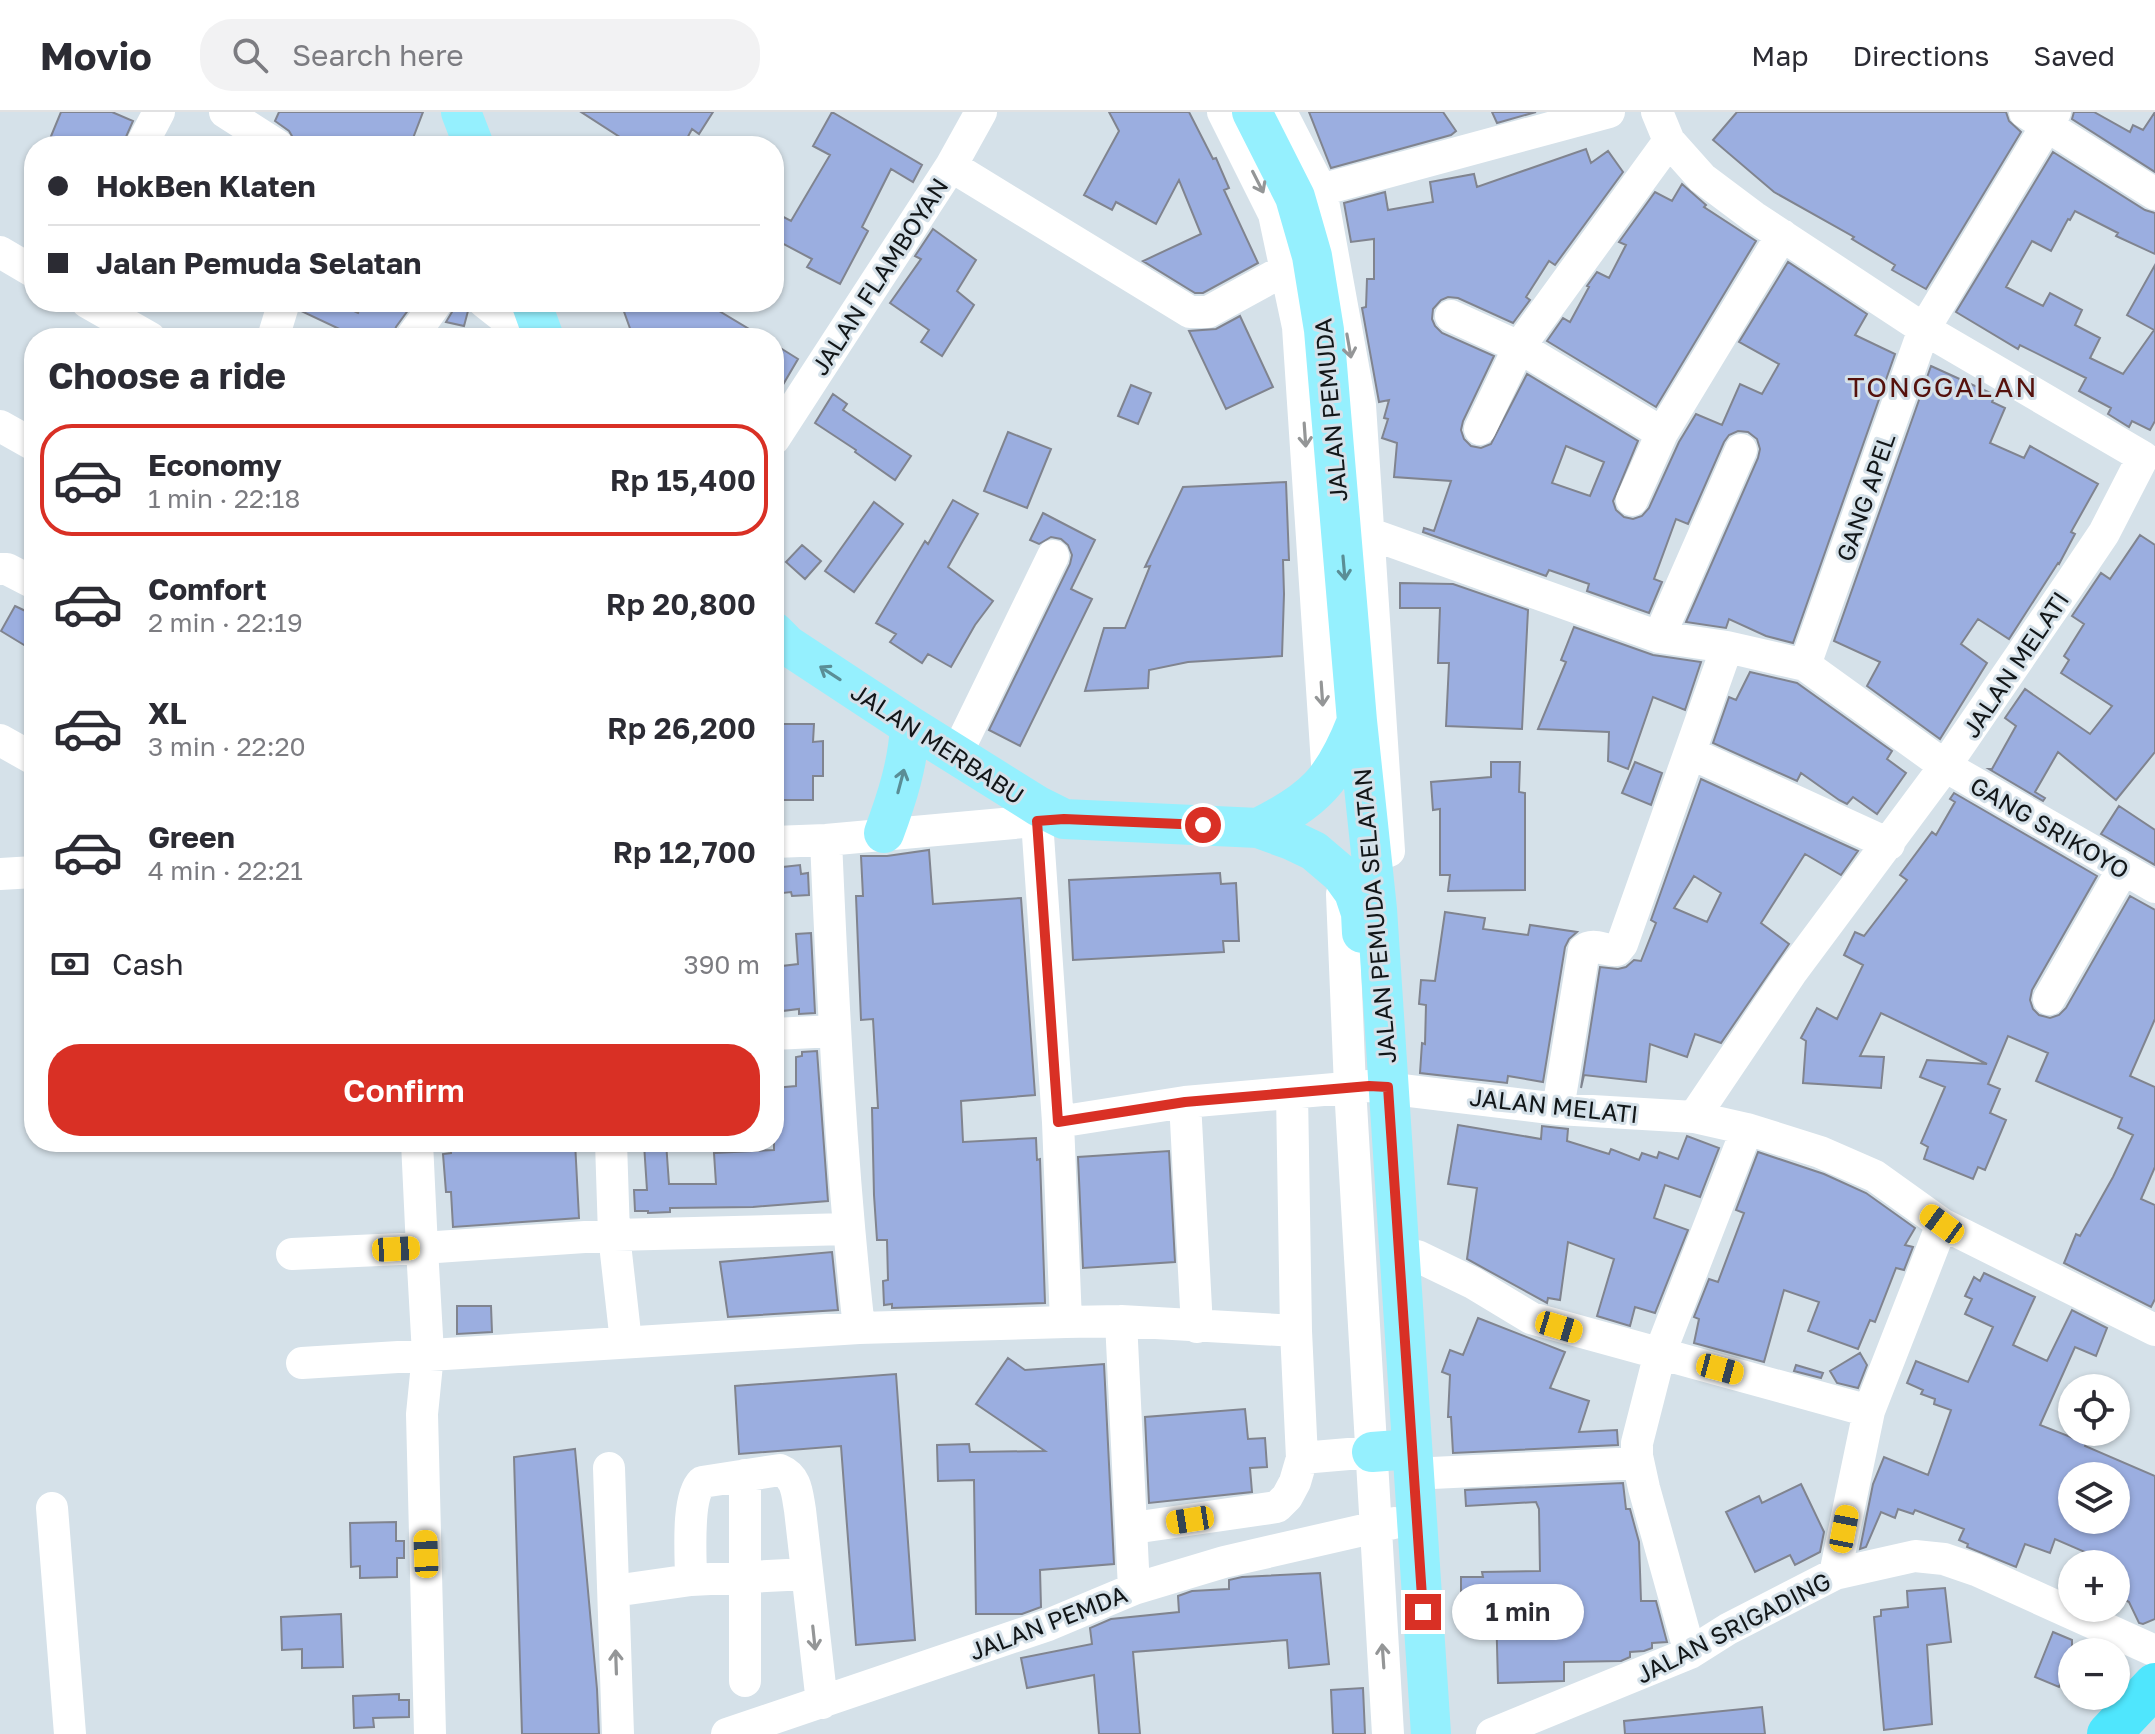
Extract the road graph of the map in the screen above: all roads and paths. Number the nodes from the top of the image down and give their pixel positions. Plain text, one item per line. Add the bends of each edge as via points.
1 (159, 112) edge
2 (225, 112) edge
3 (461, 112) edge
4 (981, 112) edge
5 (1223, 112) edge
6 (1252, 112) edge
7 (1281, 112) edge
8 (1609, 112) edge
9 (2042, 117) edge
10 (1663, 126) edge
11 (146, 136) edge
12 (262, 136) edge
13 (470, 136) edge
14 (951, 166) junction
15 (1308, 194) junction
16 (2155, 194) edge
17 (1782, 235) junction
18 (0, 252) edge
19 (1299, 262) junction
20 (24, 266) edge
21 (104, 312) edge
22 (497, 312) edge
23 (1451, 316) dead end
24 (132, 328) edge
25 (517, 328) edge
26 (1924, 329) junction
27 (1519, 347) junction
28 (784, 424) edge
29 (0, 426) edge
30 (1480, 429) dead end
31 (1662, 433) junction
32 (24, 439) edge
33 (1741, 450) dead end
34 (2151, 453) edge
35 (1632, 500) dead end
36 (1354, 528) junction
37 (1053, 556) dead end
38 (0, 569) edge
39 (24, 578) edge
40 (1659, 637) junction
41 (784, 642) edge
42 (1727, 647) junction
43 (1805, 665) junction
44 (1357, 721) junction
45 (910, 726) junction
46 (0, 740) edge
47 (24, 753) edge
48 (1690, 753) junction
49 (956, 755) junction
50 (1945, 766) junction
51 (1328, 779) junction
52 (1050, 820) junction
53 (1258, 828) junction
54 (884, 833) junction
55 (826, 840) junction
56 (784, 842) edge
57 (1889, 844) junction
58 (2123, 869) junction
59 (24, 873) edge
60 (0, 874) edge
61 (1341, 874) junction
62 (2155, 887) edge
63 (2049, 999) dead end
64 (834, 1031) junction
65 (784, 1034) edge
66 (1378, 1087) junction
67 (1292, 1093) junction
68 (1185, 1102) junction
69 (1558, 1109) junction
70 (1694, 1117) junction
71 (1058, 1122) junction
72 (1747, 1129) junction
73 (417, 1152) edge
74 (611, 1152) edge
75 (1942, 1224) junction
76 (848, 1229) junction
77 (614, 1235) junction
78 (422, 1248) junction
79 (292, 1254) dead end
80 (1417, 1256) junction
81 (1121, 1321) junction
82 (1066, 1322) junction
83 (1197, 1327) junction
84 (859, 1328) junction
85 (2155, 1330) edge
86 (1296, 1331) junction
87 (626, 1342) junction
88 (1660, 1353) junction
89 (428, 1354) junction
90 (302, 1363) dead end
91 (1869, 1411) junction
92 (1402, 1456) junction
93 (1302, 1458) junction
94 (1638, 1463) junction
95 (609, 1468) dead end
96 (745, 1475) junction
97 (52, 1508) dead end
98 (1396, 1523) junction
99 (1133, 1528) junction
100 (807, 1574) junction
101 (1835, 1574) junction
102 (745, 1578) junction
103 (691, 1580) junction
104 (1134, 1589) junction
105 (614, 1591) junction
106 (2155, 1651) edge
107 (1690, 1653) junction
108 (745, 1681) dead end
109 (2155, 1685) edge
110 (822, 1703) junction
111 (70, 1734) edge
112 (430, 1734) edge
113 (618, 1734) edge
114 (727, 1734) edge
115 (1388, 1734) edge
116 (1410, 1734) edge
117 (1431, 1734) edge
118 (1448, 1734) edge
119 (1492, 1734) edge
120 (2109, 1734) edge

1 - 11 street
2 - 12 street
3 - 13 main road
4 - 14 street, JALAN FLAMBOYAN
5 -> 19 street
6 - 15 main road, JALAN PEMUDA
7 - 15 street
8 - 15 street
9 - 16 street
9 - 26 street, GANG APEL
10 - 17 street, JALAN MELATI via 1702,178
10 - 27 street
14 - 19 street via 1190,312 1208,312
14 - 28 street, JALAN FLAMBOYAN
15 - 19 main road, JALAN PEMUDA
15 -> 36 street via 1360,405
17 - 26 street, JALAN MELATI
17 - 31 street
18 - 20 street
19 - 36 main road, JALAN PEMUDA via 1324,330
19 -> 51 street via 1298,327
21 - 24 street
22 - 25 street
23 - 27 street
26 - 34 street, JALAN MELATI
26 - 43 street, GANG APEL
27 - 30 street
27 - 31 street
29 - 32 street
31 - 35 street
33 - 40 street
34 - 50 street, JALAN MELATI via 2104,533
36 - 40 street
36 -> 44 main road, JALAN PEMUDA
36 - 66 street
37 - 49 street
38 - 39 street
40 - 42 street
45 -> 41 main road, JALAN MERBABU
42 - 43 street
42 - 48 street
43 - 50 street, GANG SRIKOYO
44 - 51 main road
44 - 66 main road, JALAN PEMUDA SELATAN via 1377,909
45 - 49 main road, JALAN MERBABU
54 -> 45 main road via 903,779
46 - 47 street
48 - 57 street
48 - 69 street via 1622,944 1611,952 1594,946 1584,950
49 - 52 main road, JALAN MERBABU via 1038,806
50 - 57 street, JALAN MELATI
50 - 58 street, GANG SRIKOYO
51 - 53 main road via 1291,812
52 - 53 main road, JALAN MERBABU
52 - 54 street
52 - 71 street
53 - 61 main road via 1314,851
54 - 55 street
55 - 56 street
55 - 64 street
57 - 70 street, JALAN MELATI via 1791,973
58 - 62 street, GANG SRIKOYO
58 - 63 street
59 - 60 street
61 - 66 street
61 - 66 main road, JALAN PEMUDA SELATAN via 1361,913
64 - 65 street
64 - 76 street
66 - 67 street, JALAN MELATI
66 - 69 street, JALAN MELATI
66 - 80 street
66 - 92 main road, JALAN PEMUDA SELATAN
67 - 68 street, JALAN MELATI
67 - 86 street
68 - 71 street, JALAN MELATI
68 - 83 street
69 - 70 street, JALAN MELATI
70 - 72 street
71 - 82 street
72 - 75 street via 1875,1176
72 - 88 street
73 - 78 street
74 - 77 street
75 - 85 street
75 - 91 street
76 - 77 street
76 - 84 street
77 - 78 street
77 - 87 street
78 - 79 street
78 - 89 street
80 - 88 street via 1531,1318
80 - 92 street
81 - 82 street
81 - 83 street
81 - 99 street
82 - 84 street
83 - 86 street
84 - 87 street
86 - 93 street
87 - 89 street
88 - 91 street
88 - 94 street via 1640,1426
89 - 90 street
89 - 112 street via 422,1414
91 - 101 street
92 - 93 street
92 - 94 street
92 - 98 main road, JALAN PEMUDA SELATAN
92 - 118 street
93 - 99 street via 1295,1482 1277,1507
94 - 107 street
95 - 105 street
96 - 100 street via 780,1470 790,1475
96 - 102 street
96 - 103 street via 698,1485 692,1511
97 - 111 street
98 - 104 street, JALAN PEMDA via 1224,1562
115 -> 98 street
98 - 116 main road, JALAN PEMUDA SELATAN
98 - 117 main road, JALAN PEMUDA SELATAN
99 - 104 street
100 - 102 street
100 -> 110 street
101 - 106 street, JALAN SRIGADING via 1915,1556 1944,1559
101 - 107 street, JALAN SRIGADING
102 - 103 street
102 - 108 street
103 - 105 street
104 - 110 street, JALAN PEMDA via 1048,1625
113 -> 105 street
107 - 119 street, JALAN SRIGADING
109 - 120 highway
110 - 114 street, JALAN PEMDA

